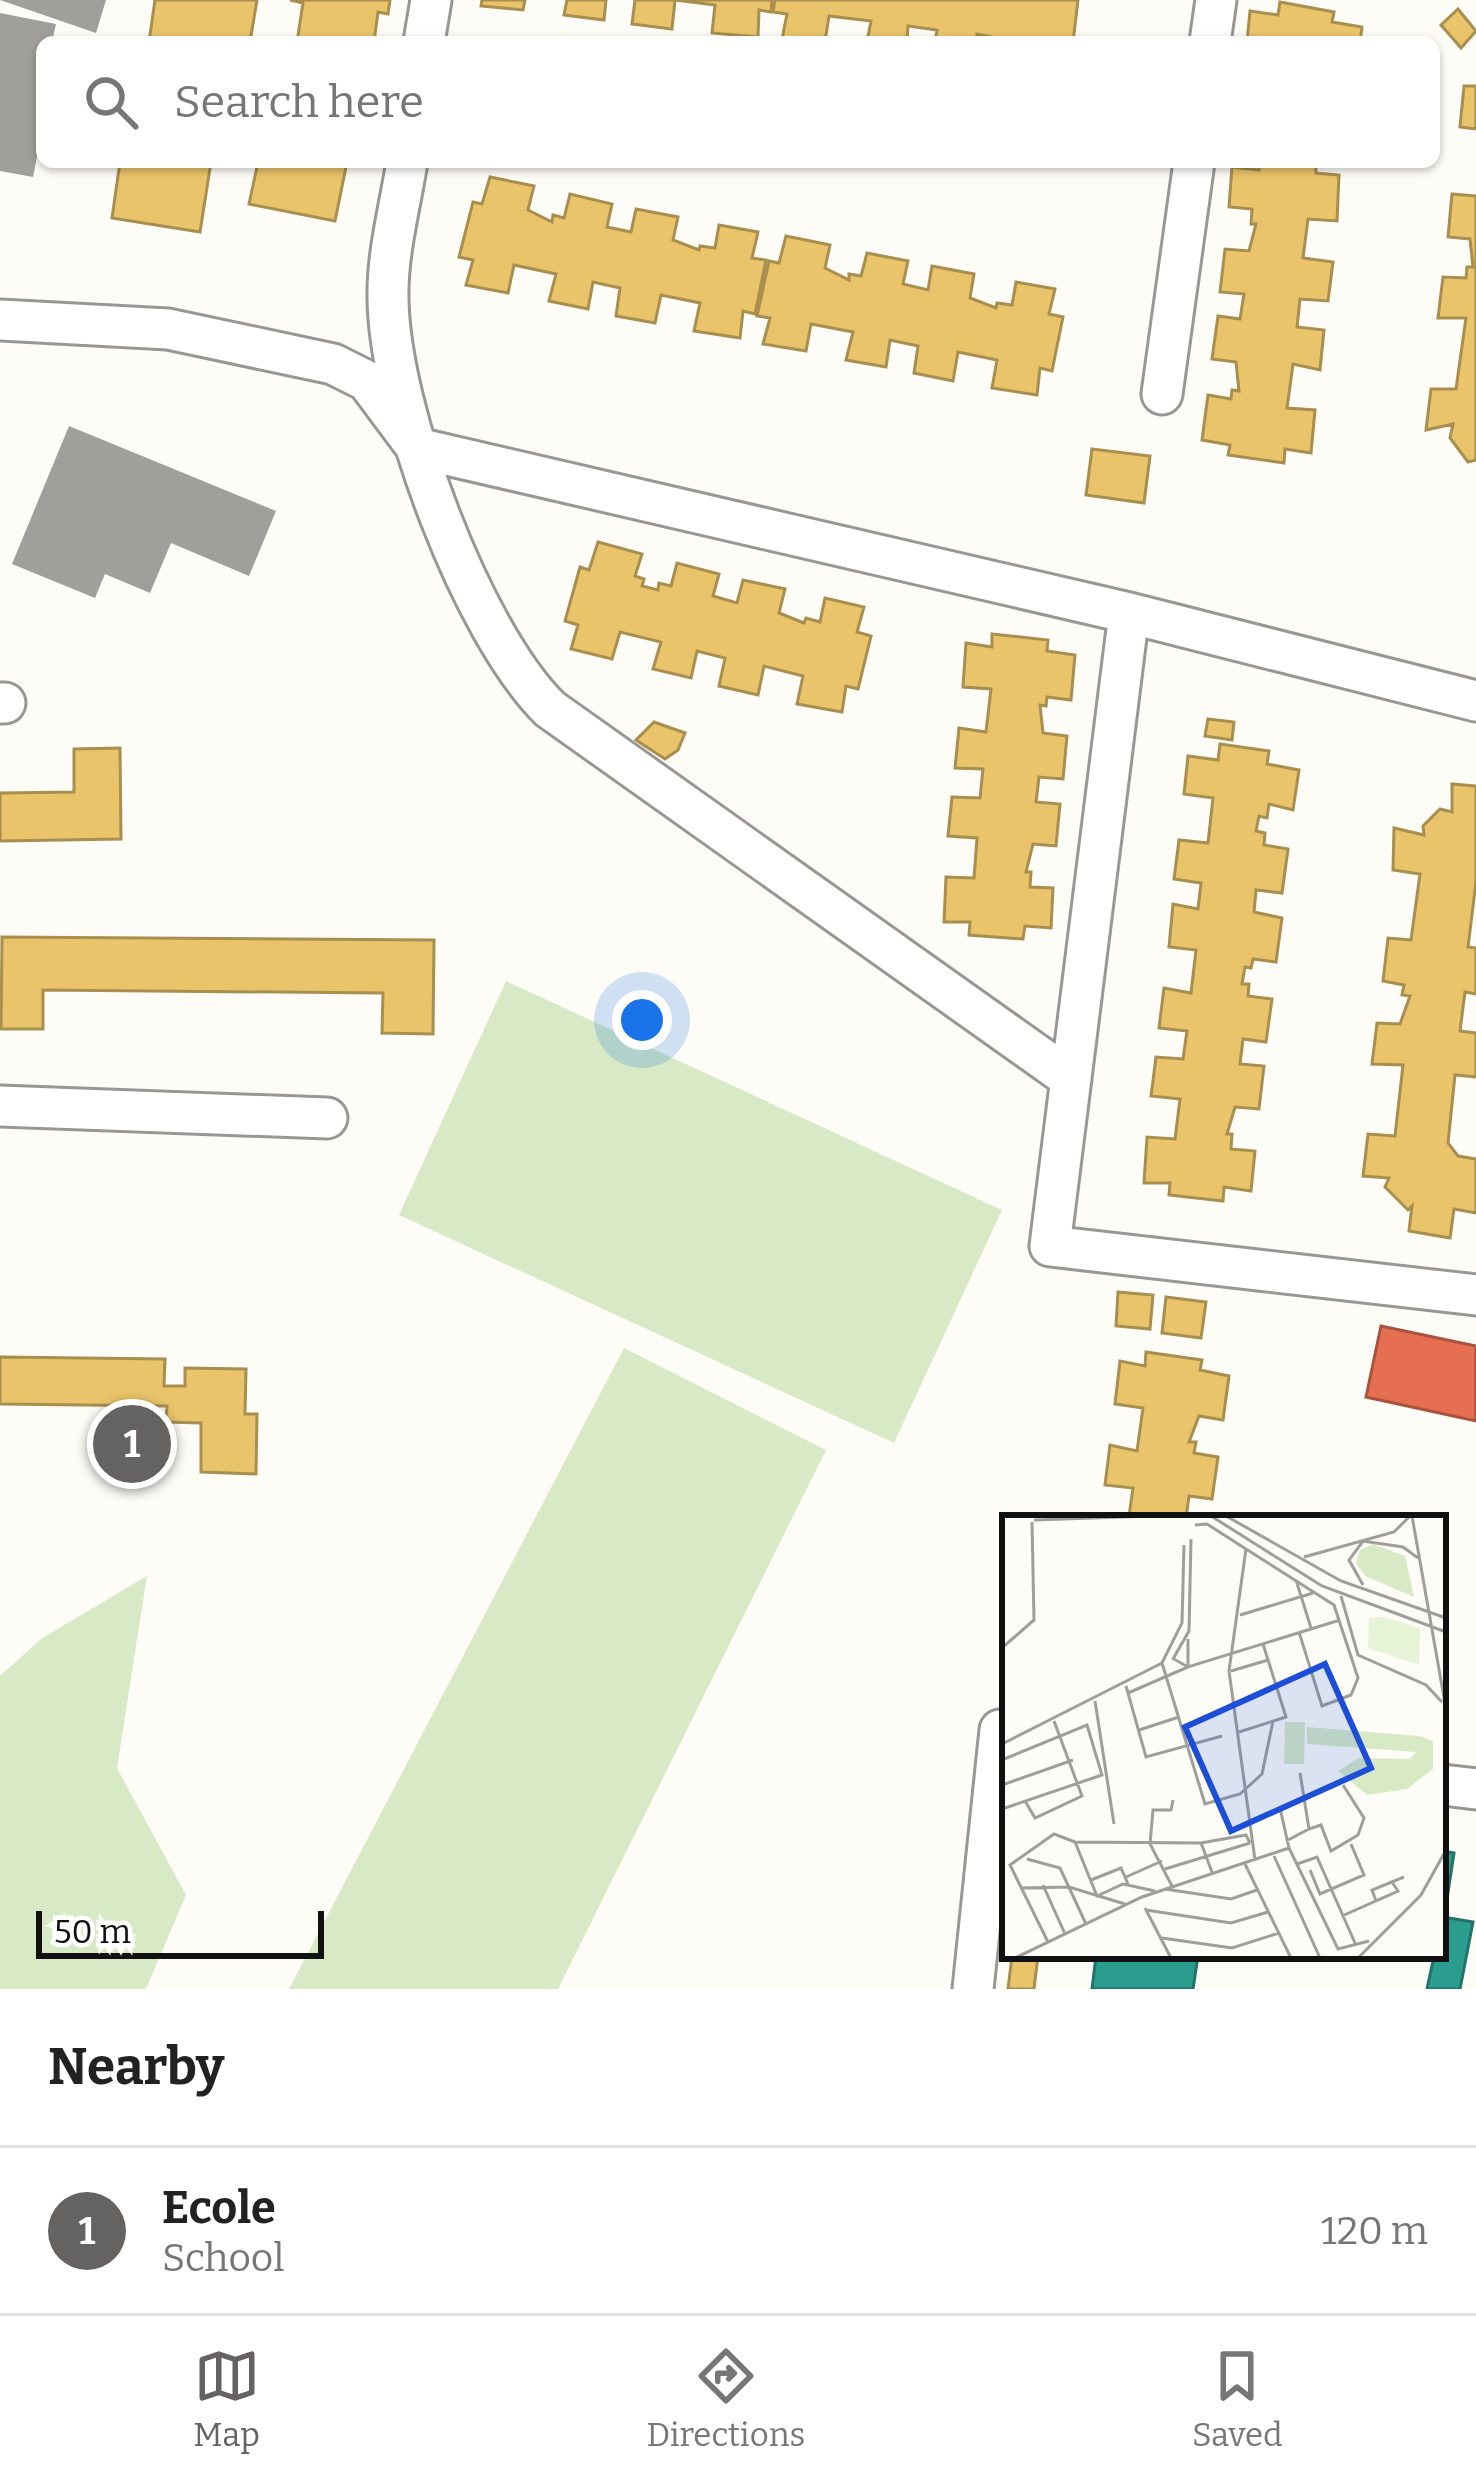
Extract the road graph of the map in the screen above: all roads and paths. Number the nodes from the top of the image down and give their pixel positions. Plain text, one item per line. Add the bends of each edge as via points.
1 (430, 0) edge
2 (1216, 0) edge
3 (425, 36) edge
4 (1211, 36) edge
5 (406, 168) edge
6 (1193, 168) edge
7 (0, 320) edge
8 (1162, 394) dead end
9 (417, 448) junction
10 (1129, 613) junction
11 (1476, 701) edge
12 (1071, 1078) junction
13 (0, 1106) edge
14 (327, 1118) dead end
15 (1476, 1295) edge
16 (1002, 1730) edge
17 (1446, 1785) edge
18 (1476, 1789) edge
19 (973, 1989) edge

1 - 3 street
2 - 4 street
5 - 9 street via 387,294 392,358
6 - 8 street
7 - 9 street via 168,329 333,364 367,381
9 - 10 street
9 - 12 street via 507,660 550,709
10 - 11 street
10 - 12 street
12 - 15 street via 1050,1246
13 - 14 street
16 - 19 street
17 - 18 street

